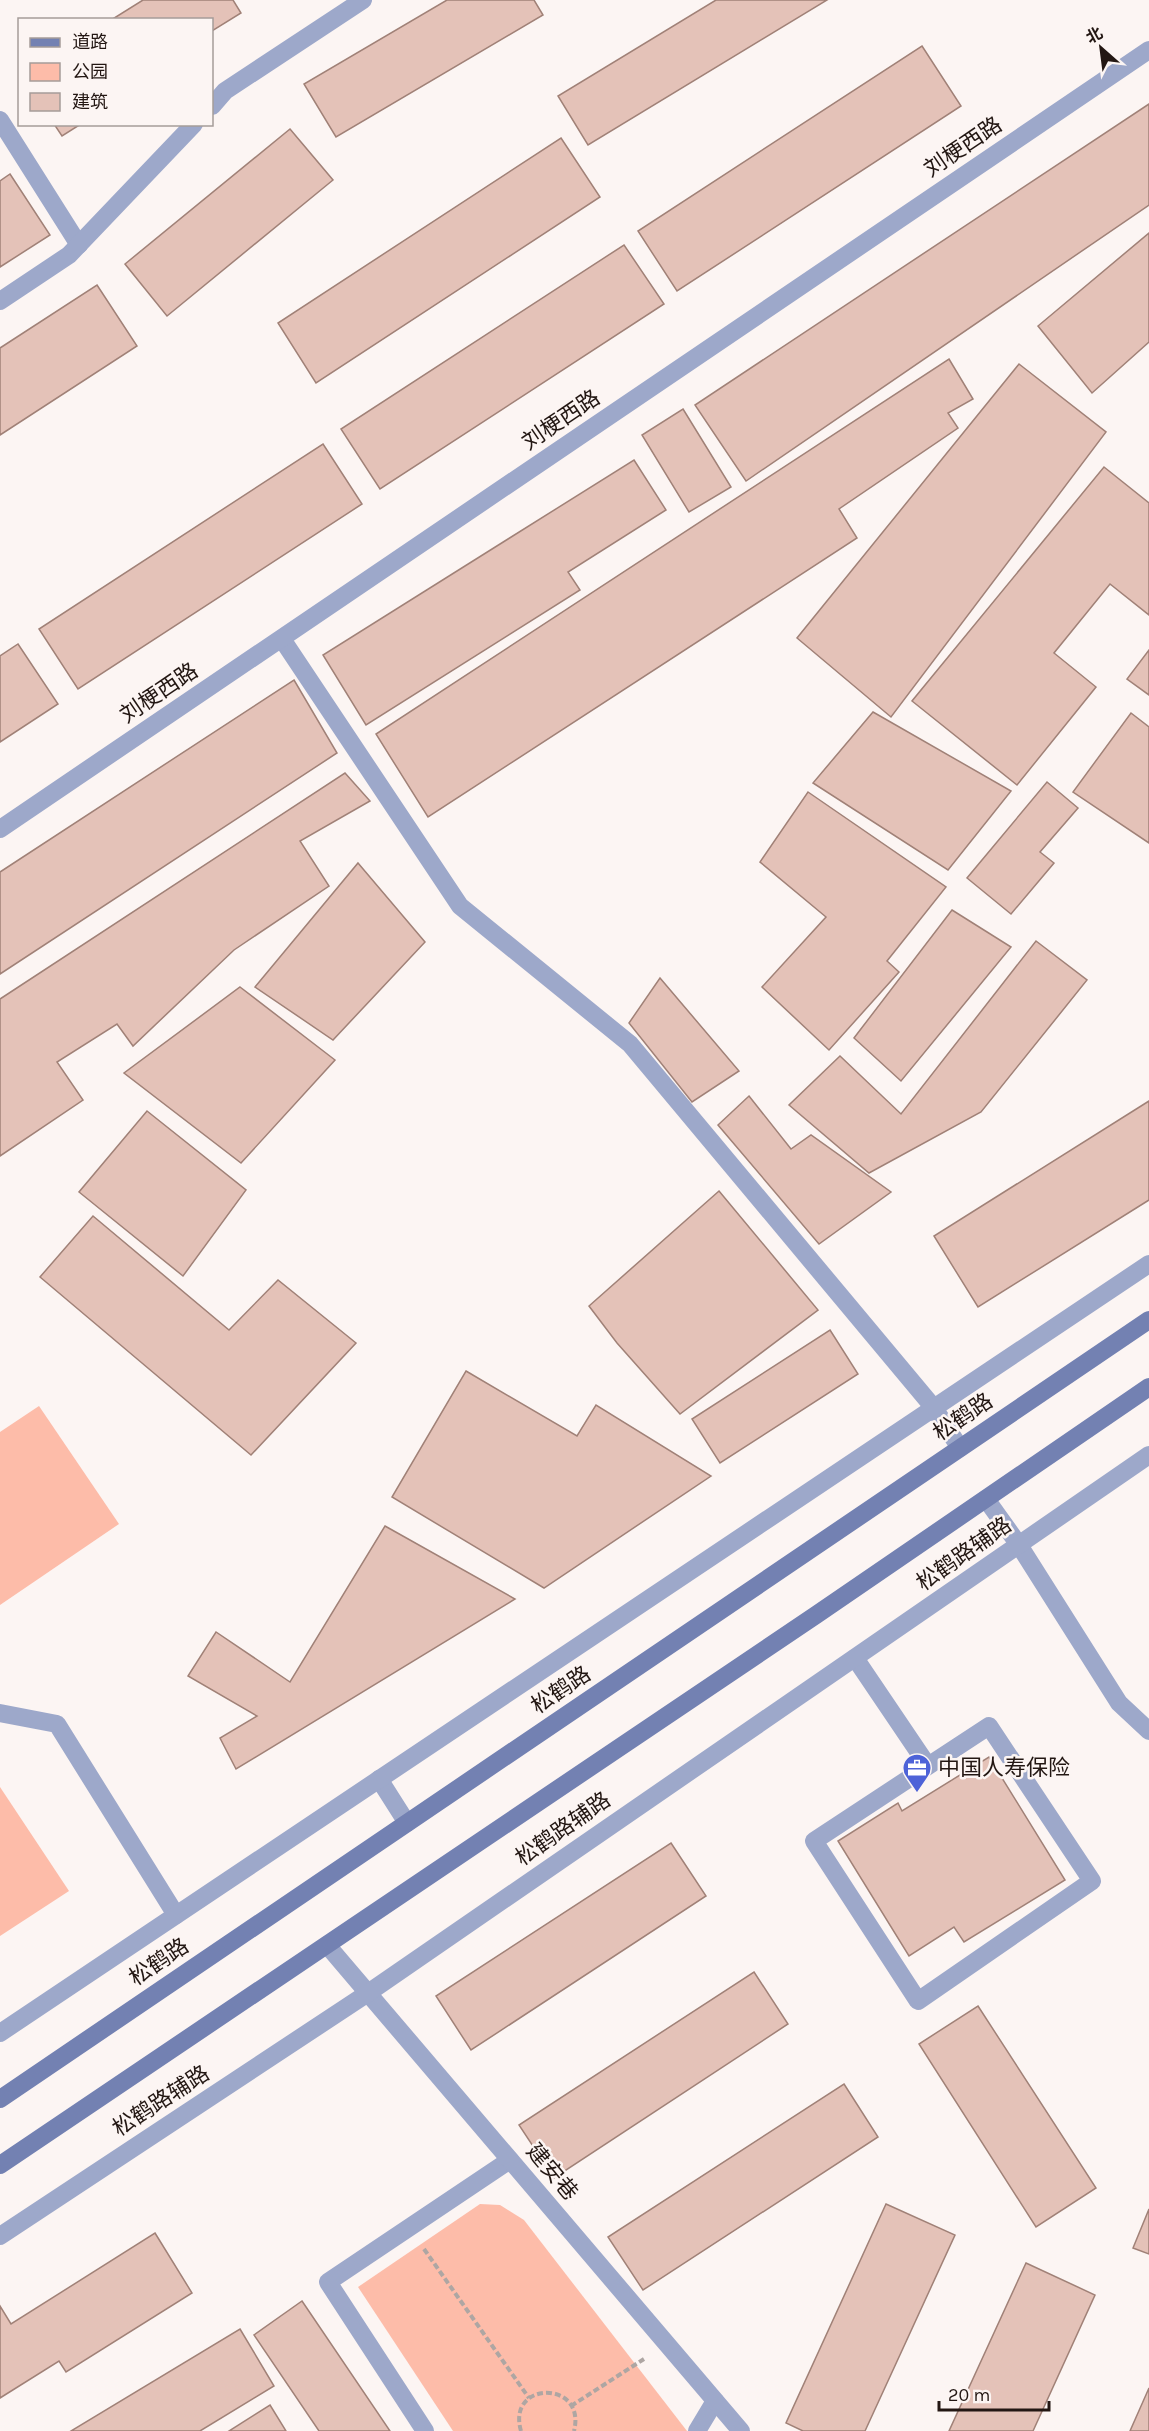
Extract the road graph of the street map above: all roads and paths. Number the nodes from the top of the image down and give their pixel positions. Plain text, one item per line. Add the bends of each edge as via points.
1 (363, 0) edge
2 (1149, 50) edge
3 (213, 105) edge
4 (0, 120) edge
5 (192, 126) edge
6 (79, 245) junction
7 (0, 301) edge
8 (282, 639) junction
9 (0, 829) edge
10 (1149, 1264) edge
11 (1149, 1320) edge
12 (1149, 1387) edge
13 (934, 1408) junction
14 (960, 1448) junction
15 (1149, 1455) edge
16 (986, 1498) junction
17 (1019, 1545) junction
18 (855, 1658) junction
19 (0, 1713) edge
20 (1149, 1731) edge
21 (928, 1766) junction
22 (379, 1779) junction
23 (407, 1823) junction
24 (176, 1915) junction
25 (327, 1945) junction
26 (368, 1993) junction
27 (0, 2033) edge
28 (0, 2099) edge
29 (510, 2160) junction
30 (0, 2165) edge
31 (409, 2228) junction
32 (0, 2236) edge
33 (667, 2344) junction
34 (529, 2398) junction
35 (715, 2401) junction
36 (572, 2406) junction
37 (425, 2431) edge
38 (521, 2431) edge
39 (574, 2431) edge
40 (697, 2431) edge
41 (741, 2431) edge

1 - 3 street via 225,92
2 - 8 street, 刘梗西路
4 - 6 street
5 - 6 street
6 - 7 street
8 - 9 street, 刘梗西路
8 - 13 street via 460,906 630,1044
10 - 13 street
11 - 14 main road, 松鹤路
12 - 16 main road
13 - 14 street
13 - 22 street
14 - 23 main road, 松鹤路
15 - 17 street, 松鹤路辅路
16 - 17 street
16 - 25 main road
17 - 18 street, 松鹤路辅路
17 - 20 street via 1119,1703
18 - 21 street
18 - 26 street, 松鹤路辅路
19 - 24 street via 57,1724
21 - 21 street via 989,1726 1092,1881 918,2001 814,1841
22 - 23 street
22 - 24 street
23 - 28 main road, 松鹤路
24 - 27 street
25 - 26 street, 建安巷
25 - 30 main road
26 - 29 street, 建安巷
26 - 32 street, 松鹤路辅路
29 - 31 street
29 - 33 street, 建安巷
31 - 34 path
31 - 37 street via 328,2282
33 - 35 street, 建安巷
33 - 36 path
34 - 36 path via 548,2391 557,2393
34 - 38 path via 519,2414
35 - 40 street
35 - 41 street, 建安巷
36 - 39 path

